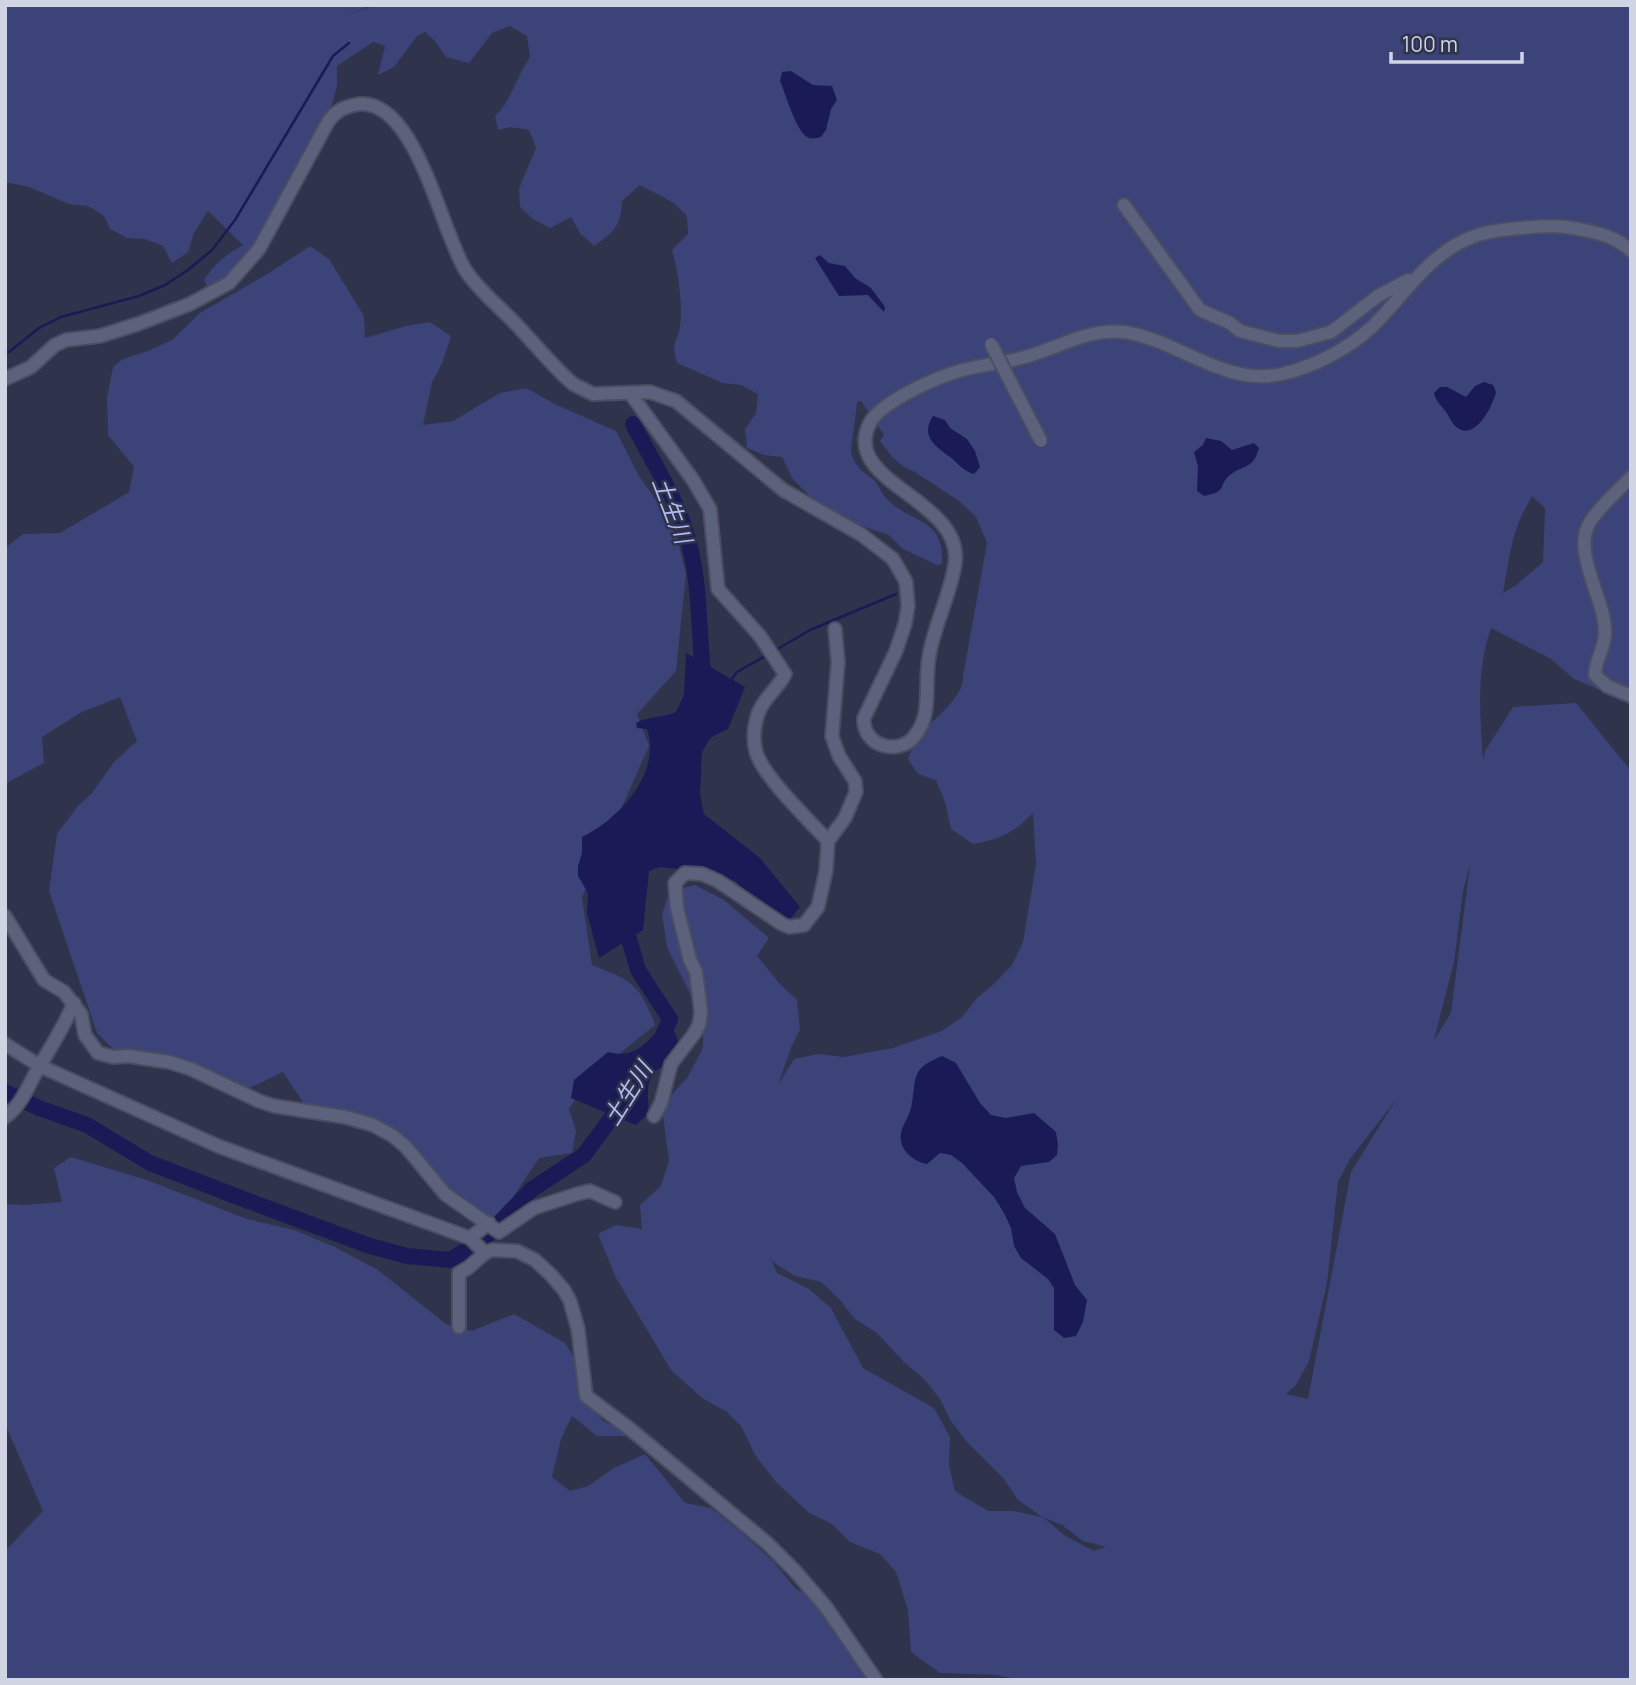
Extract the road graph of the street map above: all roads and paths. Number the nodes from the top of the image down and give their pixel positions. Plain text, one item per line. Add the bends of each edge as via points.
1 (1124, 205) dead end
2 (1631, 251) edge
3 (1424, 271) junction
4 (990, 344) dead end
5 (5, 379) edge
6 (630, 393) junction
7 (1041, 441) dead end
8 (1631, 477) edge
9 (835, 629) dead end
10 (1631, 696) edge
11 (828, 841) junction
12 (5, 916) edge
13 (74, 1003) junction
14 (5, 1044) edge
15 (40, 1066) junction
16 (11, 1106) edge
17 (653, 1116) dead end
18 (5, 1117) edge
19 (615, 1202) dead end
20 (489, 1223) junction
21 (472, 1240) junction
22 (485, 1253) junction
23 (459, 1327) dead end
24 (876, 1680) edge

1 - 3 street via 1200,310 1240,331 1279,341 1331,332 1378,296
2 - 3 street via 1592,231 1557,226 1489,231 1463,240
3 - 6 street via 1370,328 1329,357 1284,374 1259,378 1232,373 1156,341 1125,332 1097,331 1026,357 950,373 875,414 865,448 871,462 944,524 955,545 954,565 928,660 923,721 905,744 874,743 864,725 905,624 906,582 893,559 862,535 783,490 676,401 650,392
4 - 7 street, bridge
5 - 6 street via 66,340 138,324 229,283 258,249 336,111 366,103 386,111 399,124 474,283 573,384 593,394
6 - 11 street via 710,509 719,589 761,636 785,674 758,714 756,753 766,771
8 - 10 street via 1591,521 1585,542 1605,634 1595,675
9 - 11 street via 838,662 832,736 856,792
11 - 17 street via 818,906 804,925 782,925 729,887 702,874 685,873 675,883 701,1012 694,1034 671,1064
12 - 13 street via 44,980
13 - 15 street
13 - 20 street via 85,1035 98,1053 169,1062 274,1106 373,1125 406,1147 445,1194
14 - 15 street
15 - 16 street
15 - 21 street via 218,1146
16 - 18 street
19 - 20 street via 590,1191 534,1208 499,1232
20 - 21 street
21 - 22 street
22 - 23 street via 459,1273
22 - 24 street via 517,1251 551,1275 573,1311 586,1396 767,1543 826,1607

